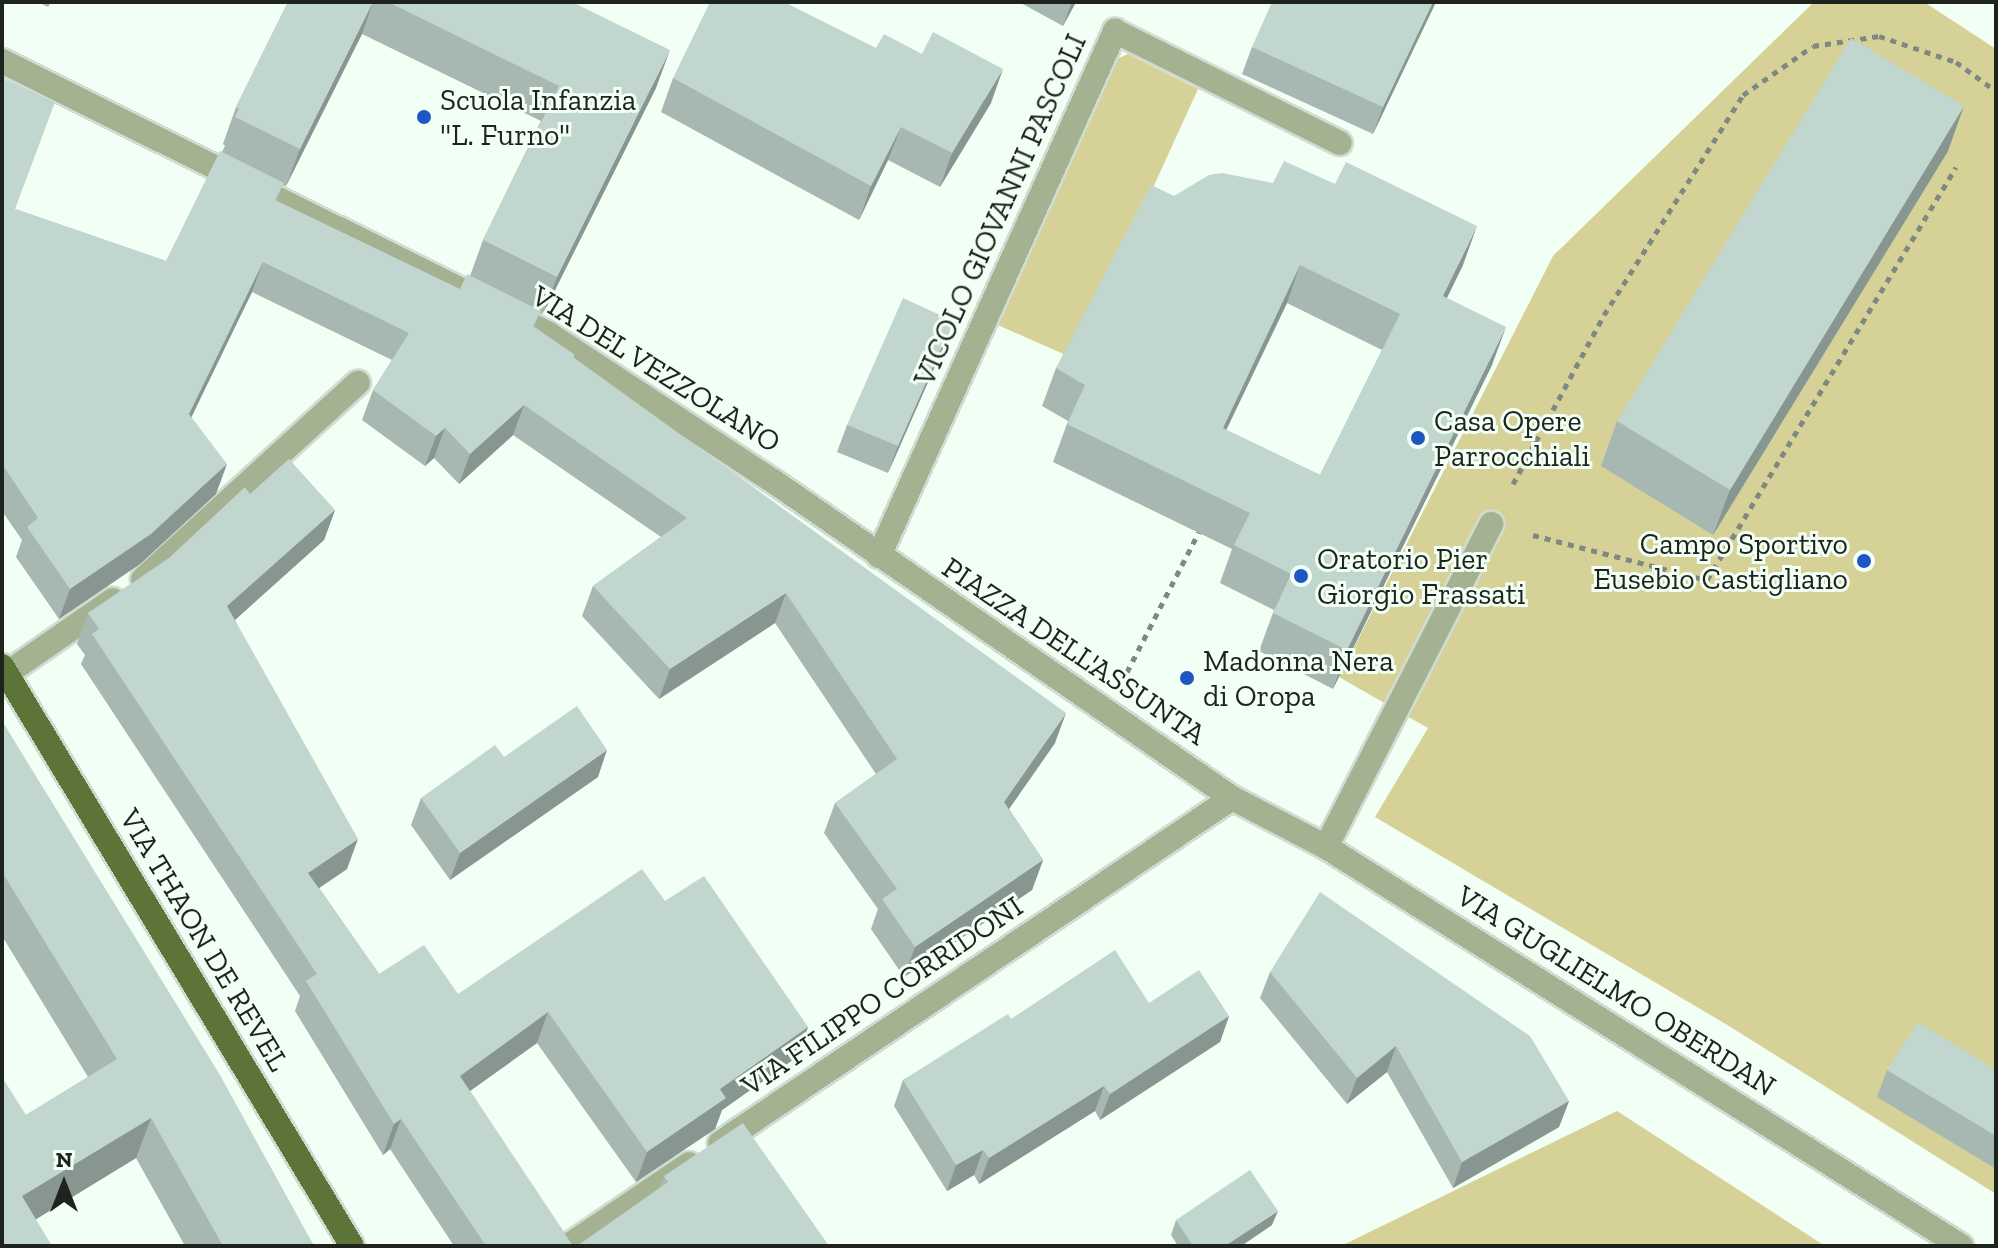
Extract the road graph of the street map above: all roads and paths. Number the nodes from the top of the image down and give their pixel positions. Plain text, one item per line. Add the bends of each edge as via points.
1 (2, 61) edge
2 (1996, 91) edge
3 (1340, 143) dead end
4 (1956, 167) edge
5 (358, 383) dead end
6 (1204, 521) edge
7 (1491, 524) junction
8 (879, 556) junction
9 (4, 670) edge
10 (1106, 712) junction
11 (1232, 798) junction
12 (1326, 847) junction
13 (1954, 1244) edge
14 (352, 1246) edge
15 (568, 1246) edge

1 - 8 street, VIA DEL VEZZOLANO via 549,334
2 - 7 path via 1956,62 1879,36 1813,46 1743,95 1604,315
3 - 8 street, VICOLO GIOVANNI PASCOLI via 1115,31
4 - 7 path via 1707,580
5 - 9 street via 149,576
6 - 10 path
7 - 12 street
8 - 10 street, PIAZZA DELL'ASSUNTA
9 - 14 main road, VIA THAON DE REVEL
10 - 11 street, PIAZZA DELL'ASSUNTA
11 - 12 street, VIA GUGLIELMO OBERDAN
11 - 15 street, VIA FILIPPO CORRIDONI
12 - 13 street, VIA GUGLIELMO OBERDAN

